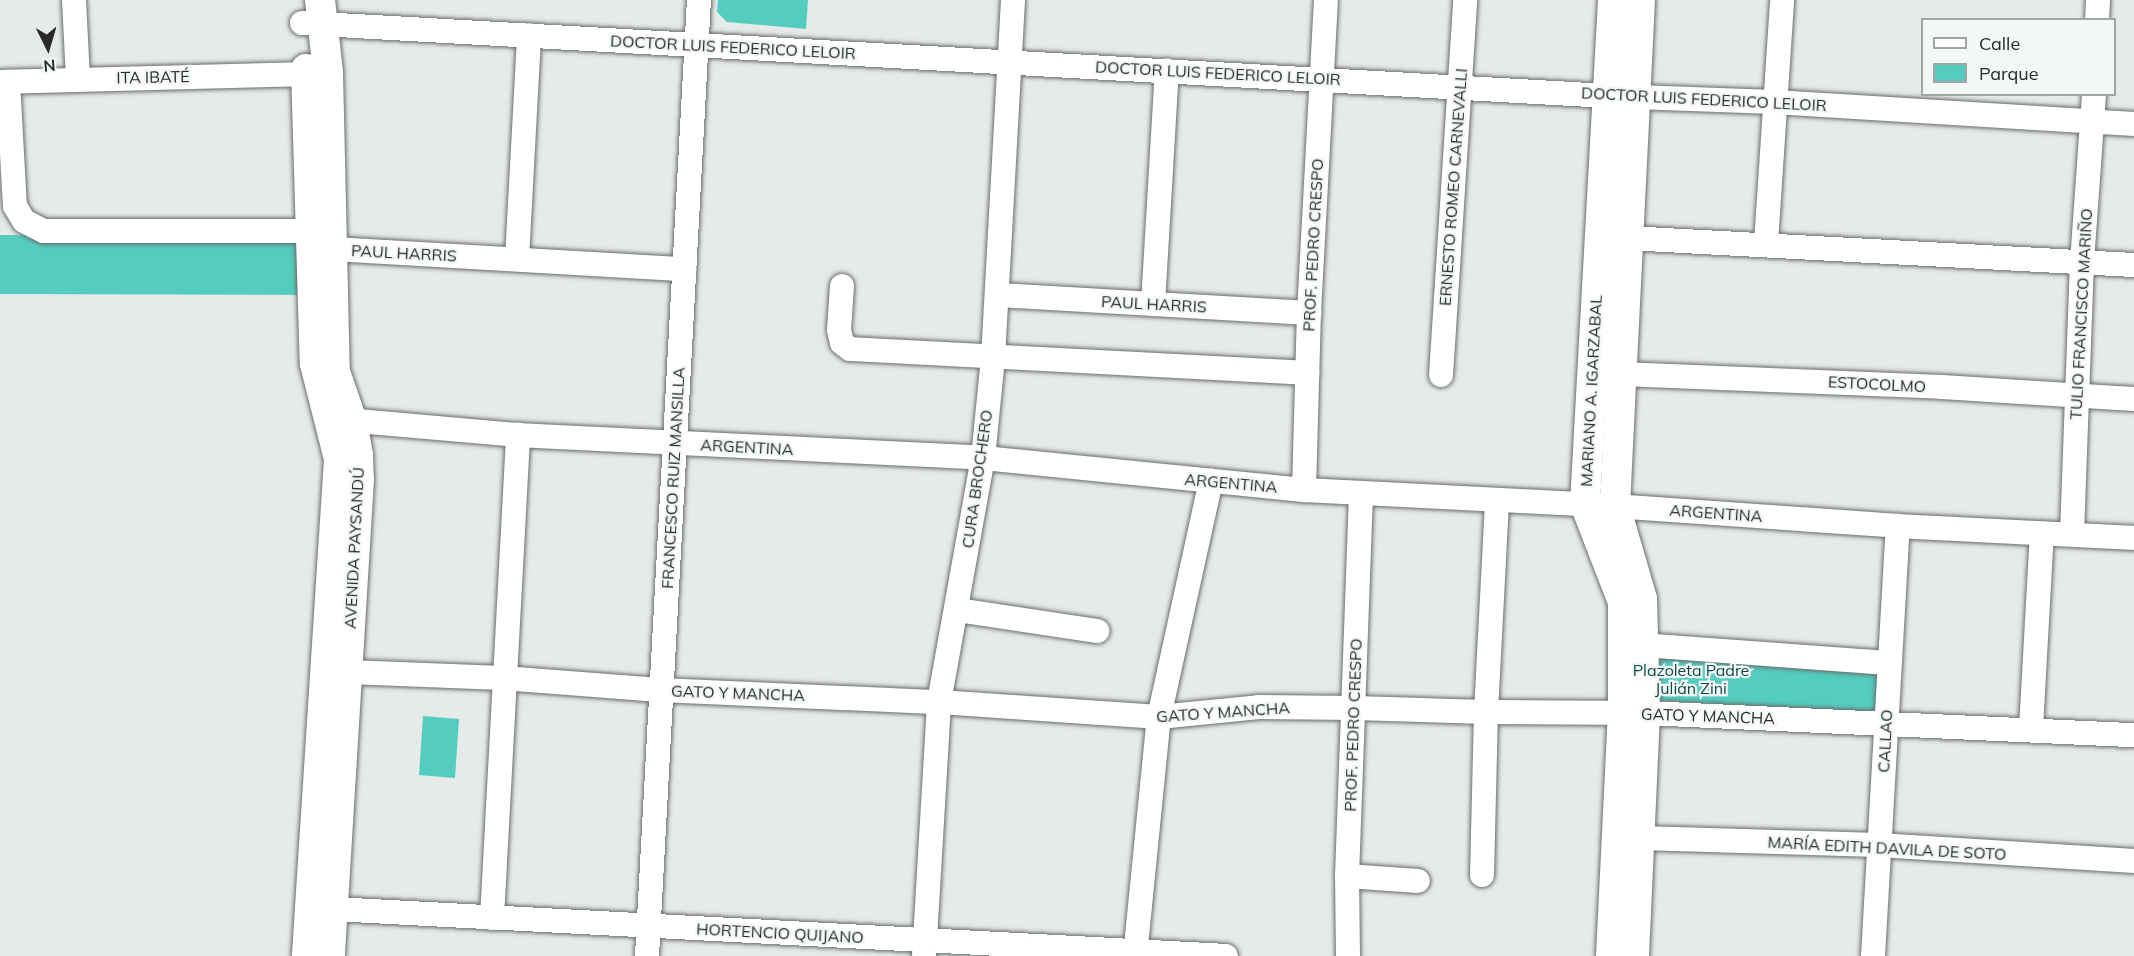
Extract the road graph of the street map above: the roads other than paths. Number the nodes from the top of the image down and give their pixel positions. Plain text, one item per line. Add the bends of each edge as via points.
1 (74, 0) edge
2 (699, 0) edge
3 (1013, 0) edge
4 (1326, 0) edge
5 (1465, 0) edge
6 (1613, 0) edge
7 (1640, 0) edge
8 (1782, 0) edge
9 (2098, 0) edge
10 (311, 12) edge
11 (2097, 18) edge
12 (529, 35) junction
13 (696, 45) junction
14 (1010, 61) junction
15 (1167, 70) junction
16 (307, 74) junction
17 (78, 78) junction
18 (1323, 80) junction
19 (4, 82) edge
20 (1461, 86) junction
21 (1622, 96) junction
22 (2094, 96) edge
23 (1774, 102) junction
24 (2093, 122) junction
25 (2134, 124) edge
26 (1627, 238) junction
27 (321, 240) junction
28 (1766, 243) junction
29 (517, 259) junction
30 (2082, 262) junction
31 (2134, 265) edge
32 (684, 269) junction
33 (842, 286) dead end
34 (998, 296) junction
35 (1153, 304) junction
36 (1309, 313) junction
37 (993, 358) junction
38 (1307, 372) junction
39 (1621, 374) junction
40 (1441, 375) dead end
41 (2076, 396) junction
42 (2134, 399) edge
43 (341, 420) junction
44 (518, 435) junction
45 (676, 444) junction
46 (983, 458) junction
47 (1211, 481) junction
48 (1304, 490) junction
49 (1361, 493) junction
50 (1497, 501) junction
51 (1600, 505) junction
52 (1898, 526) junction
53 (2042, 532) junction
54 (2072, 534) junction
55 (2134, 538) edge
56 (957, 610) junction
57 (1097, 631) dead end
58 (1642, 645) junction
59 (1889, 663) junction
60 (348, 672) junction
61 (503, 678) junction
62 (660, 690) junction
63 (939, 702) junction
64 (1355, 708) junction
65 (1486, 712) junction
66 (1634, 713) junction
67 (1159, 717) junction
68 (1887, 722) junction
69 (2031, 728) junction
70 (2134, 735) edge
71 (1640, 838) junction
72 (1879, 845) junction
73 (2134, 861) edge
74 (1482, 875) dead end
75 (1347, 876) junction
76 (1418, 881) dead end
77 (333, 909) junction
78 (492, 918) junction
79 (648, 926) junction
80 (925, 948) edge
81 (1012, 950) edge
82 (1135, 953) edge
83 (307, 956) edge
84 (330, 956) edge
85 (647, 956) edge
86 (1226, 956) edge
87 (1348, 956) edge
88 (1611, 956) edge
89 (1634, 956) edge
90 (1873, 956) edge

1 - 17 street
2 - 13 street, FRANCESCO RUIZ MANSILLA
3 - 14 street, CURA BROCHERO
4 - 18 street, PROF. PEDRO CRESPO
5 - 20 street, ERNESTO ROMEO CARNEVALLI
6 - 21 main road, MARIANO A. IGARZABAL
7 - 21 main road, MARIANO A. IGARZABAL
8 - 23 street
9 - 11 street
10 - 12 street, DOCTOR LUIS FEDERICO LELOIR
10 - 16 main road, AVENIDA PAYSANDÚ
10 - 27 main road, AVENIDA PAYSANDÚ via 328,72
12 - 13 street, DOCTOR LUIS FEDERICO LELOIR
12 - 29 street
13 - 14 street, DOCTOR LUIS FEDERICO LELOIR
13 - 32 street, FRANCESCO RUIZ MANSILLA
14 - 15 street, DOCTOR LUIS FEDERICO LELOIR
14 - 34 street, CURA BROCHERO
15 - 18 street, DOCTOR LUIS FEDERICO LELOIR
15 - 35 street
16 - 17 street, ITA IBATÉ
16 - 27 main road, AVENIDA PAYSANDÚ
17 - 19 street, ITA IBATÉ
18 - 20 street, DOCTOR LUIS FEDERICO LELOIR
18 - 36 street, PROF. PEDRO CRESPO
19 - 27 street, PAUL HARRIS via 15,206 24,221 44,231
20 - 21 street, DOCTOR LUIS FEDERICO LELOIR
20 - 40 street, ERNESTO ROMEO CARNEVALLI
21 - 23 street, DOCTOR LUIS FEDERICO LELOIR
21 - 26 main road, MARIANO A. IGARZABAL
21 - 51 main road, MARIANO A. IGARZABAL
22 - 24 street, TULIO FRANCISCO MARIÑO
23 - 24 street, DOCTOR LUIS FEDERICO LELOIR
23 - 28 street
24 - 25 street, DOCTOR LUIS FEDERICO LELOIR
24 - 30 street, TULIO FRANCISCO MARIÑO
26 - 28 street
26 - 39 main road, MARIANO A. IGARZABAL
27 - 29 street, PAUL HARRIS
27 - 43 main road, AVENIDA PAYSANDÚ via 315,364
28 - 30 street
29 - 32 street, PAUL HARRIS
30 - 31 street
30 - 41 street, TULIO FRANCISCO MARIÑO
32 - 45 street, FRANCESCO RUIZ MANSILLA
33 - 37 street via 839,330 842,343 850,349
34 - 35 street, PAUL HARRIS
34 - 37 street, CURA BROCHERO
35 - 36 street, PAUL HARRIS
36 - 38 street, PROF. PEDRO CRESPO
37 - 38 street
37 - 46 street, CURA BROCHERO
38 - 48 street, PROF. PEDRO CRESPO
39 - 41 street, ESTOCOLMO
39 - 51 main road, MARIANO A. IGARZABAL
41 - 42 street, ESTOCOLMO
41 - 54 street, TULIO FRANCISCO MARIÑO
43 - 44 street, ARGENTINA
43 - 60 main road, AVENIDA PAYSANDÚ via 358,455 359,479
43 - 83 main road, AVENIDA PAYSANDÚ
44 - 45 street, ARGENTINA
44 - 61 street
45 - 46 street, ARGENTINA
45 - 62 street, FRANCESCO RUIZ MANSILLA
46 - 47 street, ARGENTINA
46 - 56 street, CURA BROCHERO
47 - 48 street, ARGENTINA
47 - 67 street
48 - 49 street, ARGENTINA
49 - 50 street, ARGENTINA
49 - 64 street, PROF. PEDRO CRESPO
50 - 51 street, ARGENTINA
50 - 65 street
51 - 52 street, ARGENTINA
51 - 58 main road, MARIANO A. IGARZABAL via 1642,599
51 - 66 main road, MARIANO A. IGARZABAL via 1623,602
52 - 53 street, ARGENTINA
52 - 59 street, CALLAO
53 - 54 street, ARGENTINA
53 - 69 street
54 - 55 street, ARGENTINA
56 - 57 street
56 - 63 street, CURA BROCHERO
58 - 59 street
58 - 66 main road, MARIANO A. IGARZABAL
59 - 68 street, CALLAO
60 - 61 street, GATO Y MANCHA
60 - 77 main road, AVENIDA PAYSANDÚ
61 - 62 street, GATO Y MANCHA
61 - 78 street
62 - 63 street, GATO Y MANCHA
62 - 79 street, FRANCESCO RUIZ MANSILLA
63 - 67 street, GATO Y MANCHA
63 - 80 street, CURA BROCHERO
64 - 65 street, GATO Y MANCHA
64 - 67 street, GATO Y MANCHA via 1259,707
64 - 75 street, PROF. PEDRO CRESPO
65 - 66 street, GATO Y MANCHA
65 - 74 street
66 - 68 street, GATO Y MANCHA
66 - 71 main road, MARIANO A. IGARZABAL
66 - 88 main road, MARIANO A. IGARZABAL
67 - 82 street
68 - 69 street, GATO Y MANCHA
68 - 72 street, CALLAO
69 - 70 street, GATO Y MANCHA
71 - 72 street, MARÍA EDITH DAVILA DE SOTO
71 - 89 main road, MARIANO A. IGARZABAL
72 - 73 street, MARÍA EDITH DAVILA DE SOTO
72 - 90 street, CALLAO
75 - 76 street
75 - 87 street, PROF. PEDRO CRESPO
77 - 78 street, HORTENCIO QUIJANO
77 - 84 main road, AVENIDA PAYSANDÚ
78 - 79 street, HORTENCIO QUIJANO
79 - 80 street, HORTENCIO QUIJANO
79 - 85 street, FRANCESCO RUIZ MANSILLA
80 - 81 street, HORTENCIO QUIJANO
81 - 82 street, HORTENCIO QUIJANO
82 - 86 street, HORTENCIO QUIJANO

